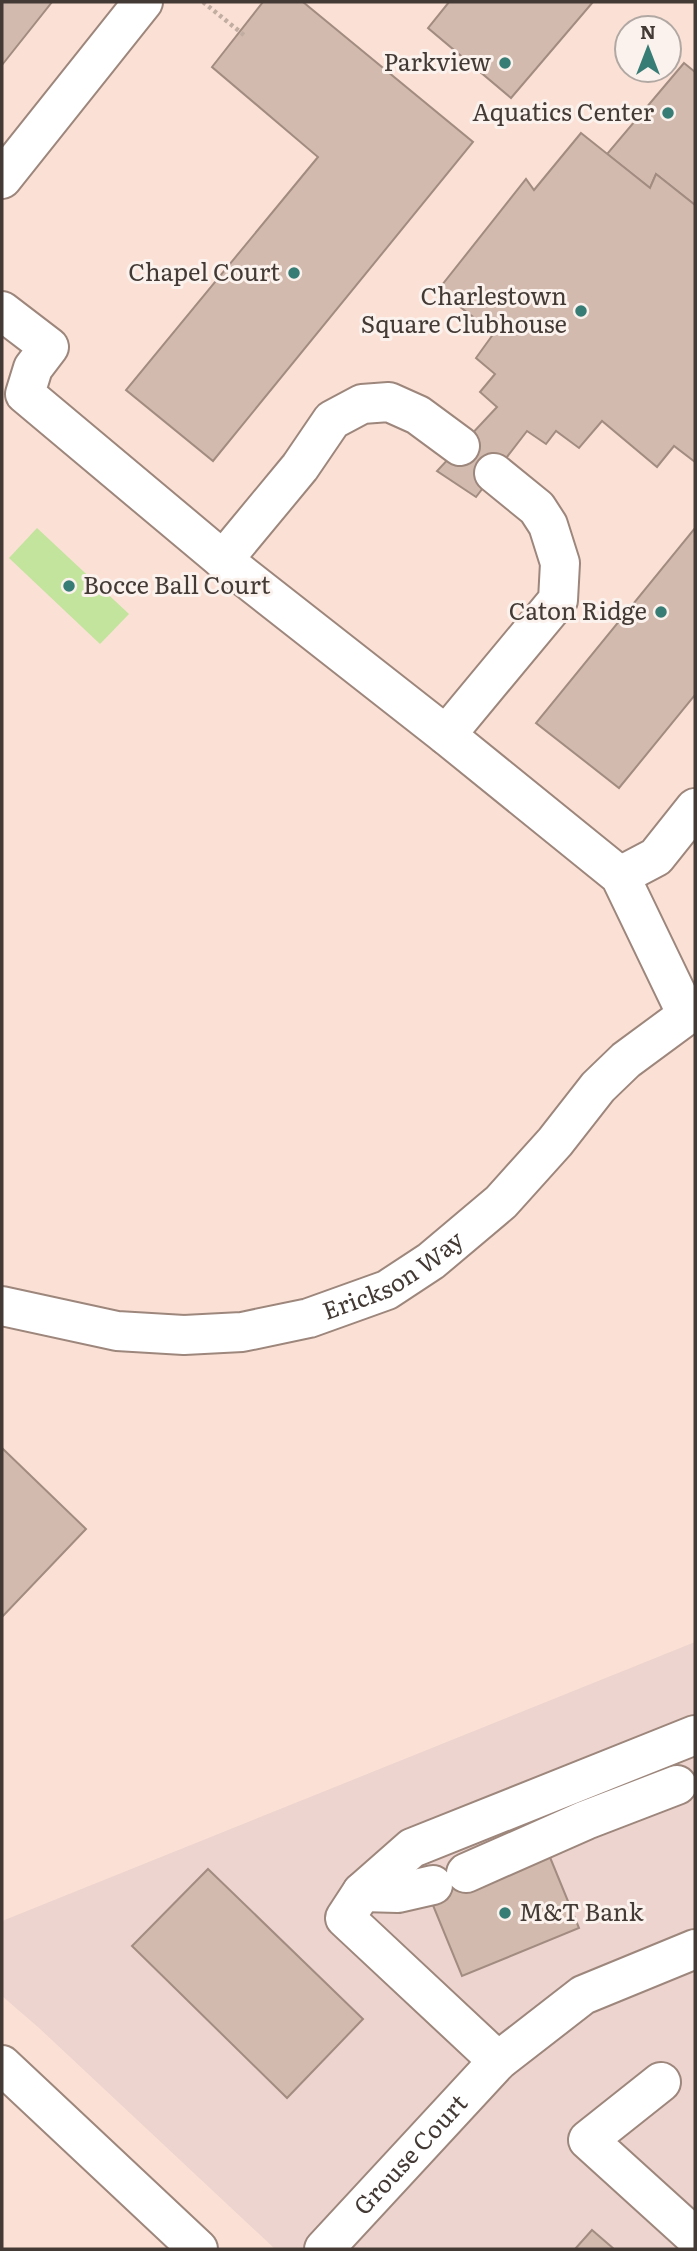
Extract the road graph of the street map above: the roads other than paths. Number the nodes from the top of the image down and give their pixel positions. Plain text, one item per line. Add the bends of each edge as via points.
1 (143, 2) edge
2 (2, 179) edge
3 (2, 311) edge
4 (460, 446) dead end
5 (494, 473) dead end
6 (223, 560) junction
7 (446, 735) junction
8 (695, 808) edge
9 (620, 876) junction
10 (691, 1014) edge
11 (2, 1306) edge
12 (695, 1735) edge
13 (677, 1785) dead end
14 (362, 1892) junction
15 (695, 1950) edge
16 (498, 2060) junction
17 (2, 2065) edge
18 (661, 2082) dead end
19 (695, 2237) edge
20 (198, 2249) edge
21 (324, 2249) edge

1 - 2 street
3 - 6 street via 49,347 33,368 26,394
4 - 6 street via 418,415 389,402 362,404 332,420 300,467
5 - 7 street via 537,508 548,525 560,563 558,600
6 - 7 street
7 - 9 street
8 - 9 street via 656,857
9 - 10 street
10 - 11 street, Erickson Way via 625,1060 501,1202 431,1261 387,1290 310,1318 242,1332 184,1335 117,1331
12 - 14 street via 412,1847
13 - 14 street via 450,1879 398,1894
14 - 16 street via 345,1917
15 - 16 street, Grouse Court via 583,1995
16 - 21 street, Grouse Court
17 - 20 street
18 - 19 street via 587,2140

